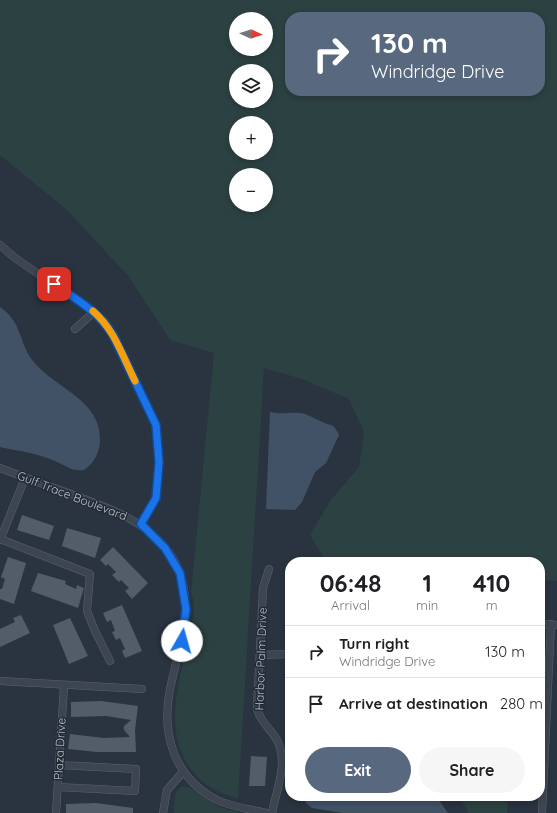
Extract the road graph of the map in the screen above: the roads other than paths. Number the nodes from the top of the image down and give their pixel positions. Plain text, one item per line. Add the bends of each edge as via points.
1 (0, 244) edge
2 (94, 312) junction
3 (75, 329) dead end
4 (0, 468) edge
5 (25, 478) junction
6 (141, 524) junction
7 (0, 539) edge
8 (269, 570) dead end
9 (554, 624) edge
10 (285, 654) edge
11 (260, 655) junction
12 (110, 661) dead end
13 (0, 681) edge
14 (64, 686) junction
15 (142, 689) dead end
16 (59, 764) junction
17 (545, 766) edge
18 (182, 773) junction
19 (58, 787) junction
20 (543, 801) edge
21 (56, 813) edge
22 (163, 813) edge
23 (266, 813) edge
24 (272, 813) edge
25 (542, 813) edge

1 - 2 street
2 - 3 street
2 - 6 street via 105,322 113,335 156,425 159,462 156,498
4 - 5 street, Gulf Trace Boulevard
5 - 6 street, Gulf Trace Boulevard via 115,510
5 - 7 street
6 - 18 street, Gulf Trace Boulevard via 165,548 180,573 186,609 168,712 169,737
7 - 12 street via 90,574 87,611
8 - 11 street, Harbor Palm Drive via 263,588
9 - 17 street
10 - 11 street
11 - 24 street, Harbor Palm Drive via 257,710 263,724 276,739 283,759
13 - 14 street
14 - 15 street
14 - 16 street, Plaza Drive
16 - 19 street, Plaza Drive
16 - 19 street via 136,769 134,791
18 - 22 street via 167,790
18 - 23 street, Gulf Trace Boulevard via 217,800
19 - 21 street, Plaza Drive
20 - 25 street

